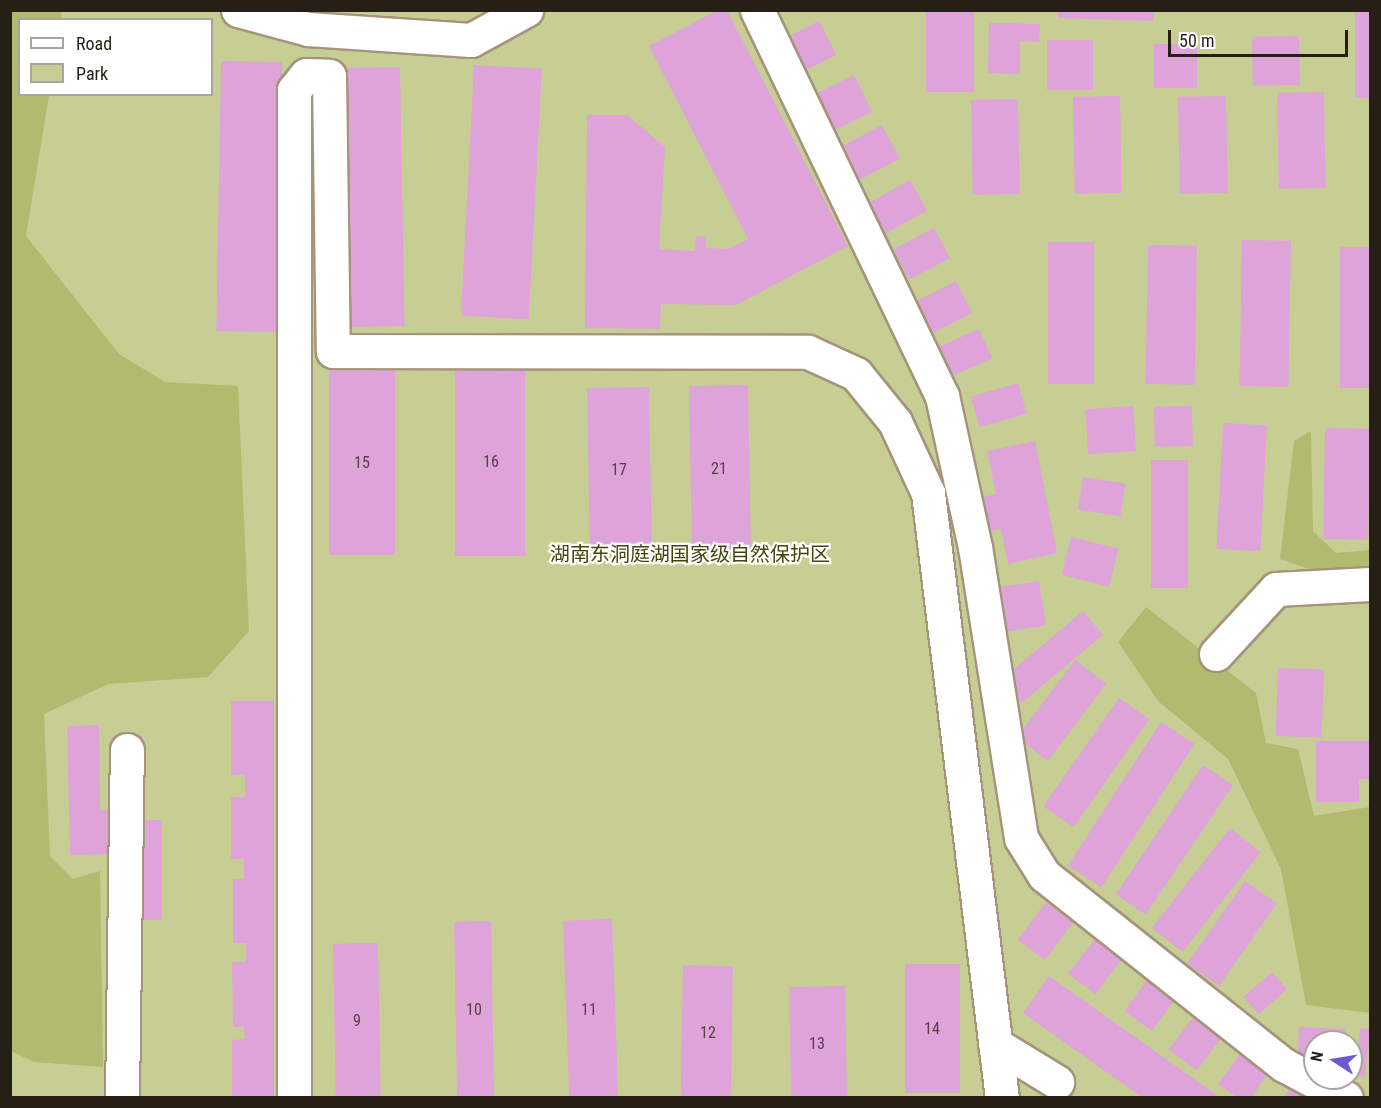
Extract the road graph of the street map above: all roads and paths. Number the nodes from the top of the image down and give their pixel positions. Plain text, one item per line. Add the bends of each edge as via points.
1 (238, 10) edge
2 (526, 10) edge
3 (757, 10) edge
4 (1371, 584) edge
5 (1216, 654) dead end
6 (127, 750) dead end
7 (995, 1044) junction
8 (1057, 1082) dead end
9 (123, 1098) edge
10 (294, 1098) edge
11 (1002, 1098) edge
12 (1346, 1098) edge

1 - 2 street via 308,29 471,40
3 - 12 street via 942,396 975,548 1021,838 1044,875 1284,1065
4 - 5 street via 1276,589
6 - 9 street
7 - 8 street
7 - 10 street via 928,493 895,422 856,374 808,352 333,351 329,76 306,75 294,90
7 - 11 street

